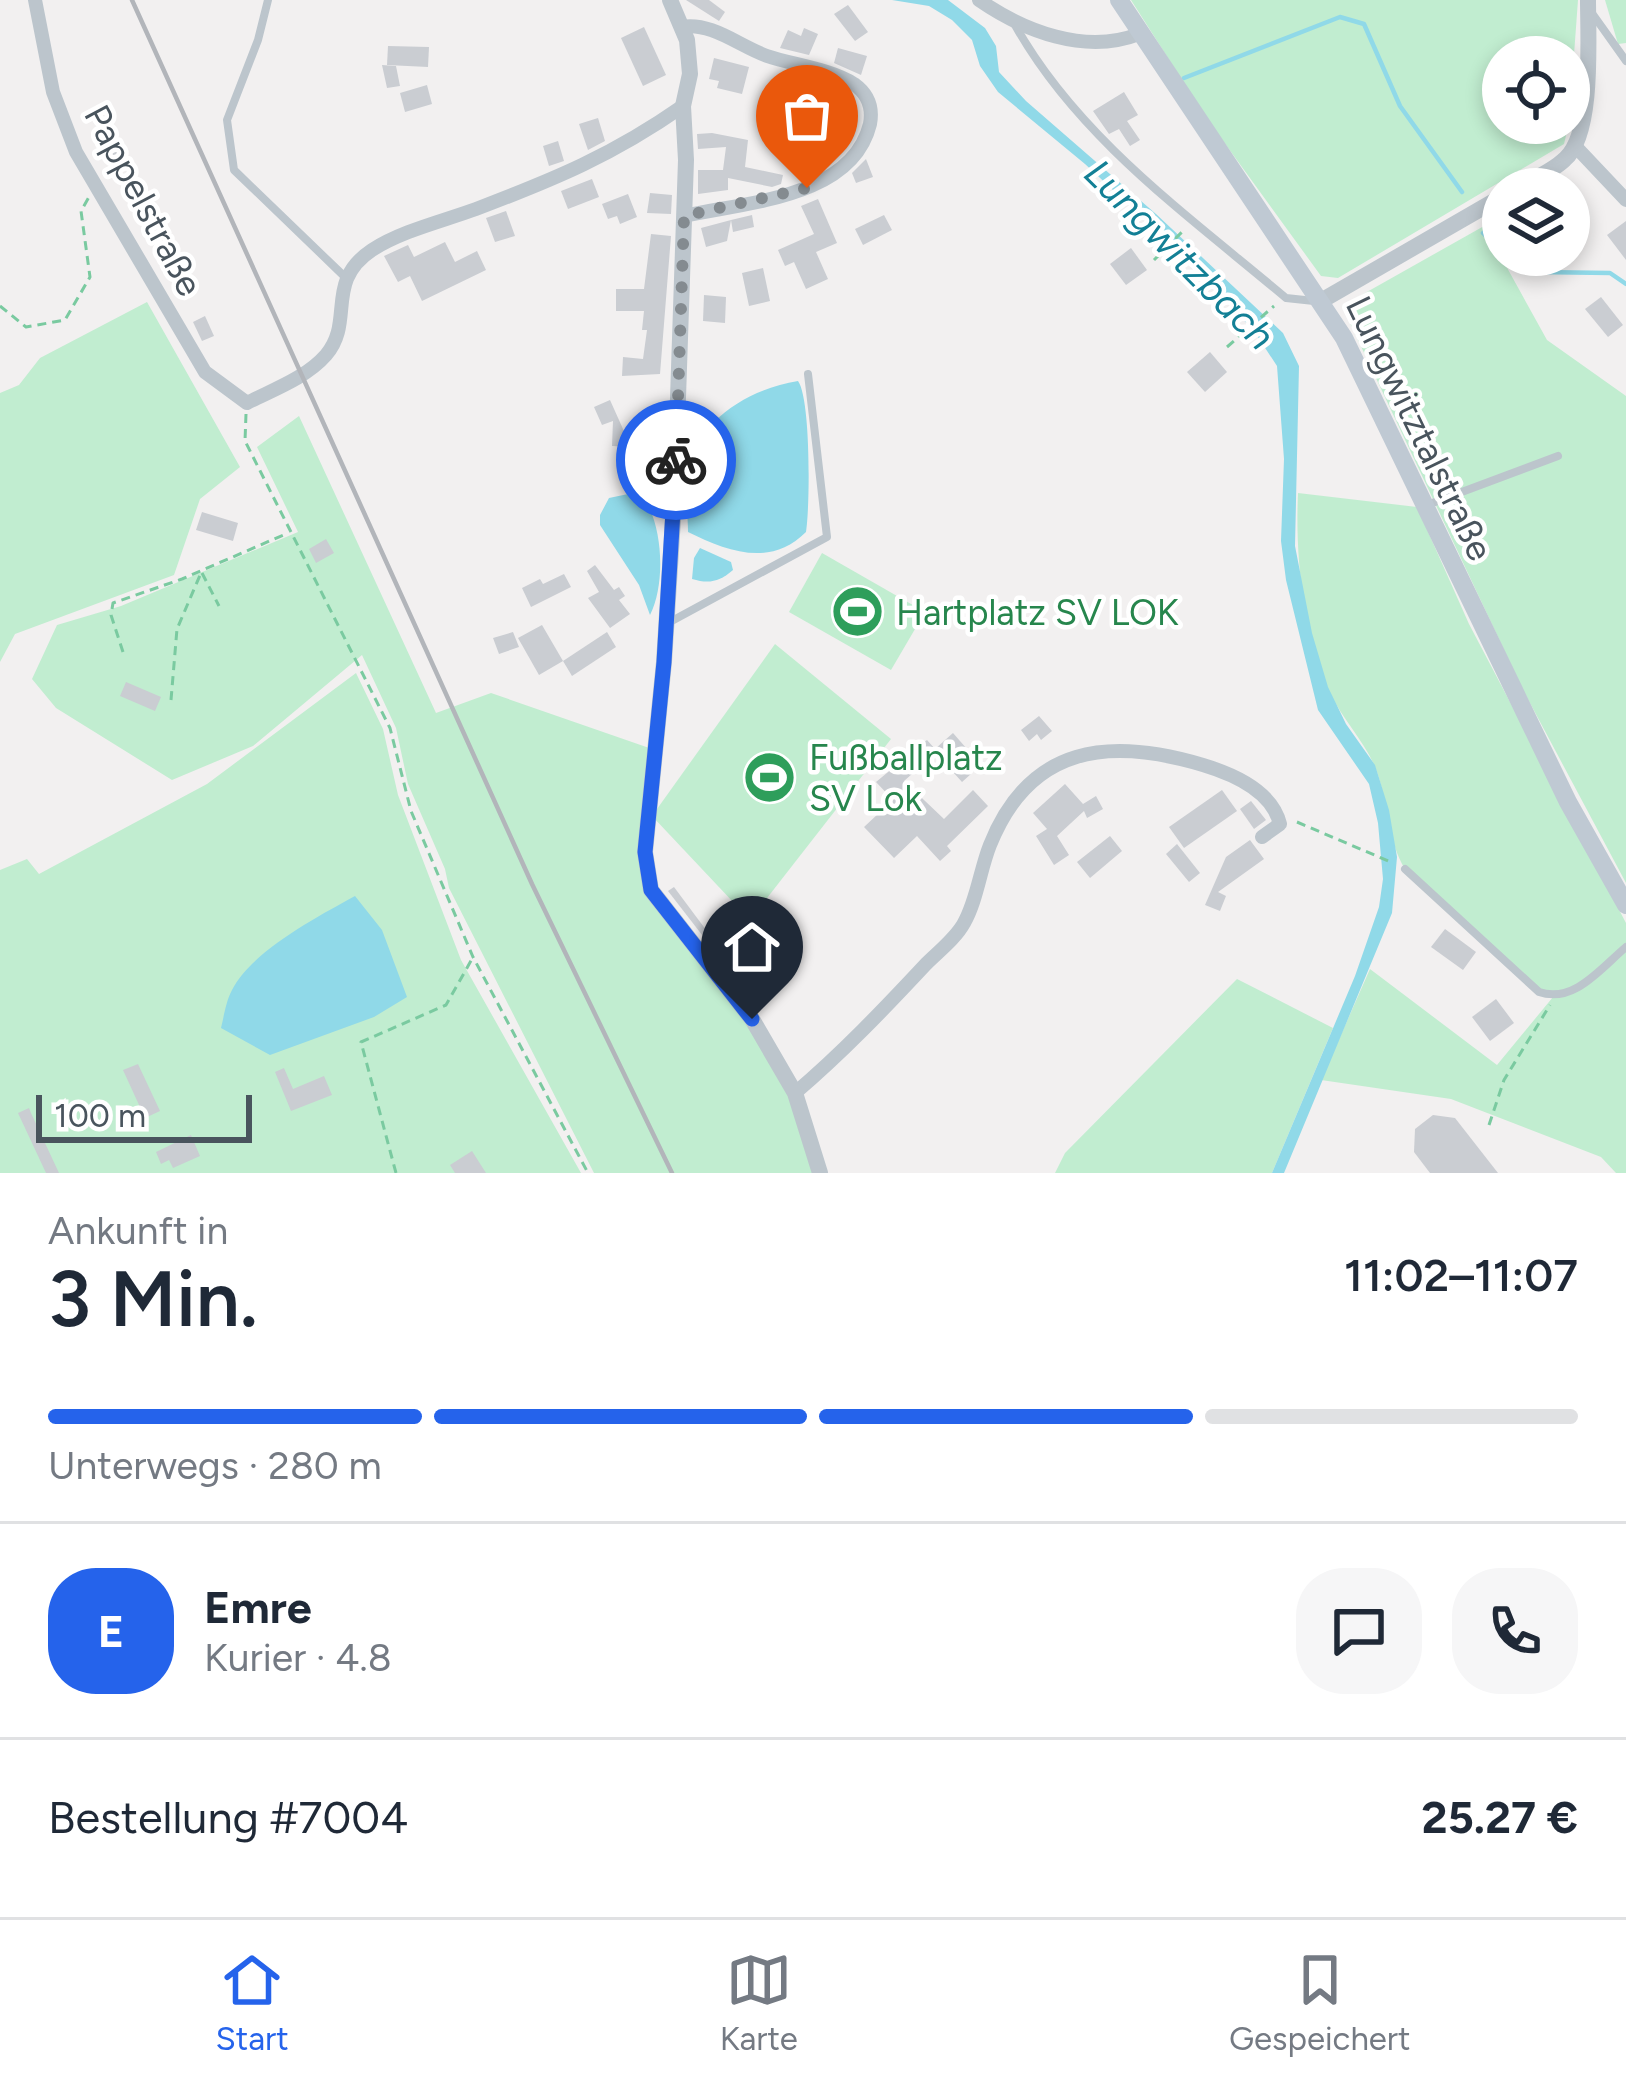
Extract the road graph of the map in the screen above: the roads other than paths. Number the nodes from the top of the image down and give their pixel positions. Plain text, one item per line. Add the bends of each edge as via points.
1 (35, 0) edge
2 (268, 0) edge
3 (670, 0) edge
4 (979, 0) edge
5 (1119, 0) edge
6 (1588, 4) edge
7 (1015, 25) junction
8 (682, 27) junction
9 (1139, 34) junction
10 (1626, 61) edge
11 (683, 106) junction
12 (1576, 147) junction
13 (1552, 168) edge
14 (1626, 200) edge
15 (1482, 208) edge
16 (684, 216) junction
17 (344, 278) junction
18 (1322, 302) junction
19 (808, 374) dead end
20 (1558, 456) dead end
21 (1425, 505) junction
22 (667, 624) junction
23 (1262, 837) dead end
24 (1405, 869) road end
25 (1626, 905) edge
26 (1626, 947) edge
27 (795, 1093) junction
28 (820, 1173) edge

1 - 17 street, Pappelstraße via 53,92 76,152 205,372 247,404 312,368 338,331
2 - 17 lane via 226,120 234,170
3 - 8 street
4 - 7 street
5 - 9 main road, Lungwitztalstraße
6 - 10 lane
6 - 12 street
7 - 9 street via 1096,43
7 - 18 lane via 1110,149 1286,298
8 - 11 street via 690,74
8 - 16 street via 698,25 852,83 868,98 872,118 858,153 831,178
9 - 18 main road, Lungwitztalstraße
11 - 16 street
11 - 17 street via 626,146 377,247
12 - 13 street
12 - 14 street
15 - 18 street
16 - 22 street
18 - 21 main road, Lungwitztalstraße
19 - 22 lane via 827,537
20 - 21 lane
21 - 25 main road, Lungwitztalstraße
22 - 27 street via 645,852 651,890 752,1019
23 - 27 street via 1280,822 1230,773 1174,756 1072,754 1013,800 963,925
24 - 26 lane via 1539,992 1571,993
27 - 28 street

